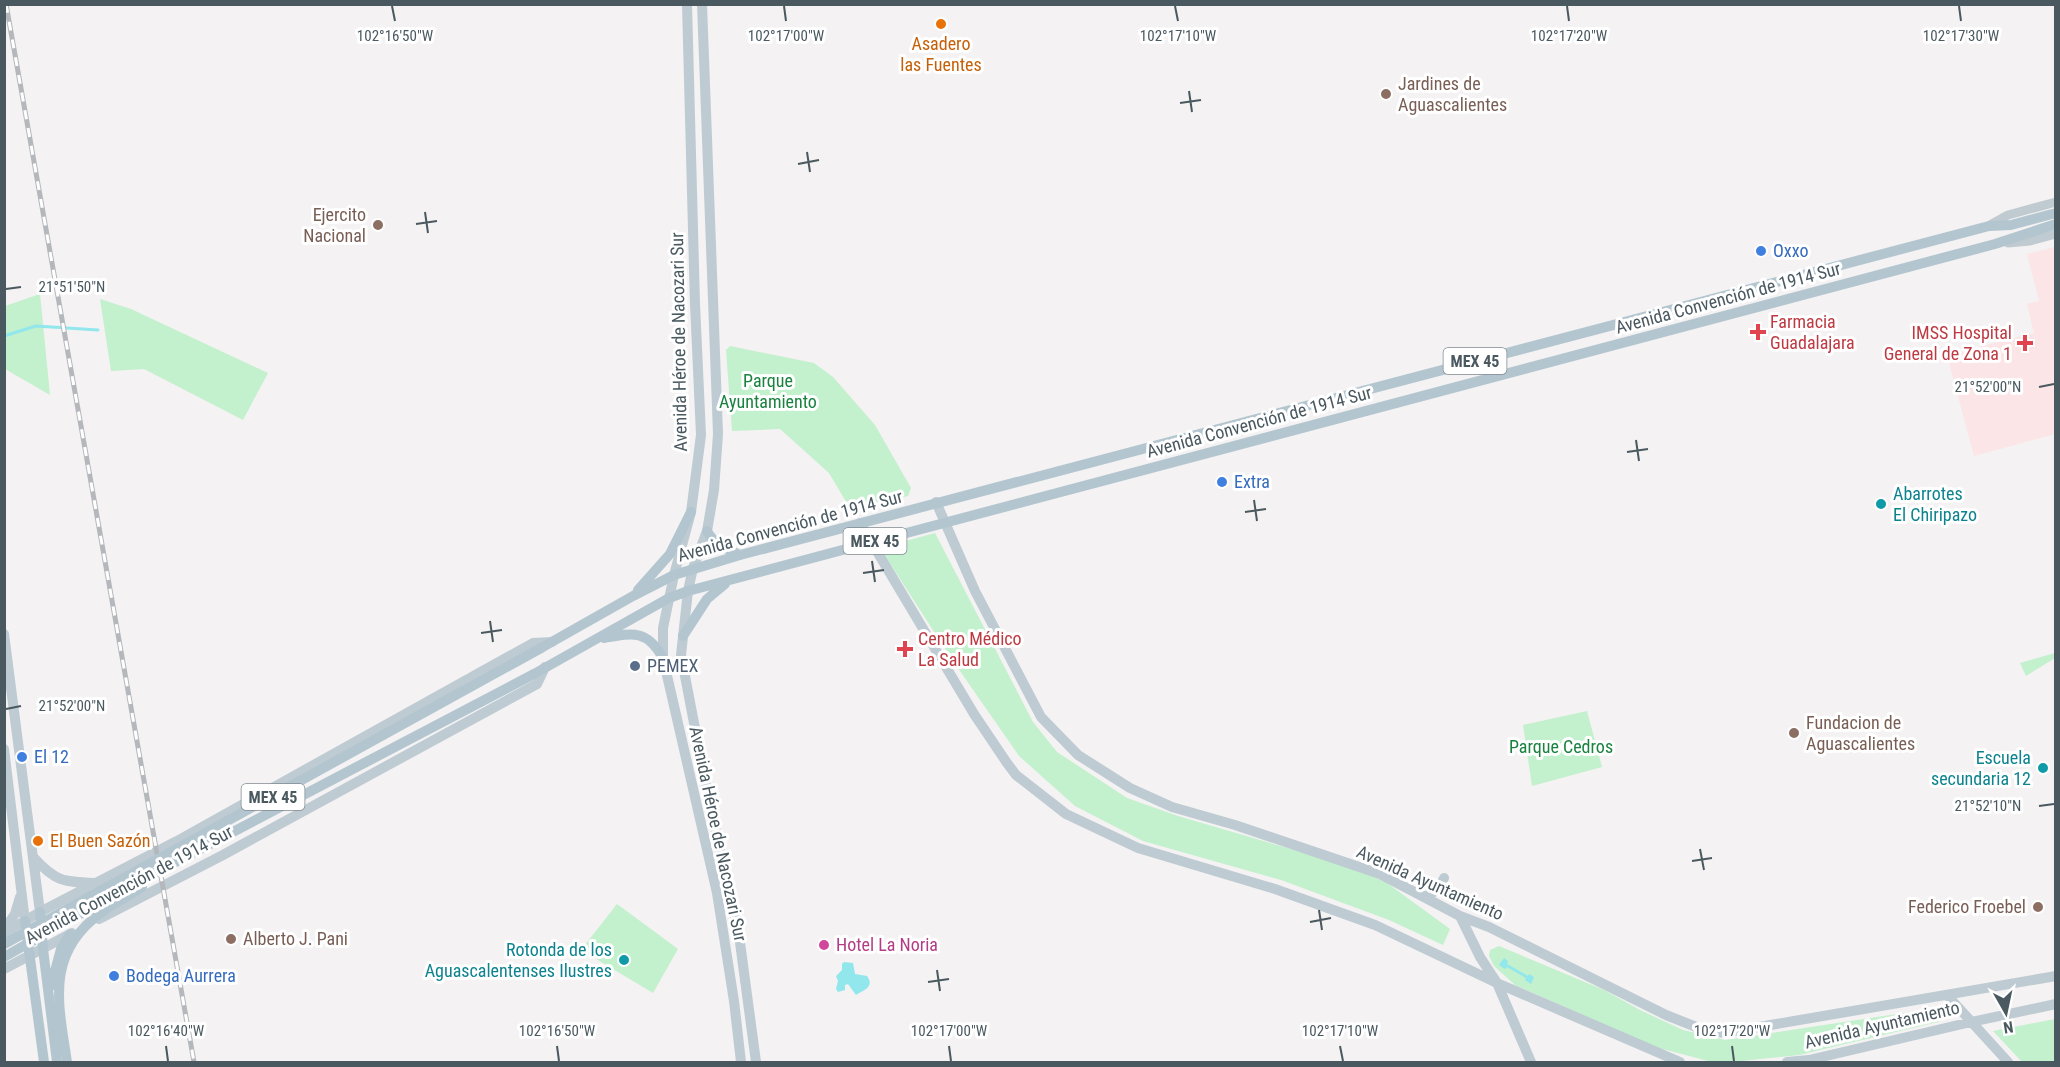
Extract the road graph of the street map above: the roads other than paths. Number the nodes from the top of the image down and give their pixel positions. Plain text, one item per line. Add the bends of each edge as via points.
1 (687, 4) edge
2 (697, 4) edge
3 (702, 4) edge
4 (702, 22) junction
5 (2055, 202) edge
6 (2055, 213) edge
7 (2055, 224) edge
8 (1995, 226) junction
9 (2055, 234) edge
10 (1995, 244) junction
11 (936, 502) junction
12 (691, 512) junction
13 (860, 523) junction
14 (944, 523) junction
15 (707, 531) junction
16 (871, 542) junction
17 (740, 555) junction
18 (693, 568) junction
19 (674, 575) junction
20 (731, 580) junction
21 (688, 591) junction
22 (633, 596) junction
23 (669, 598) junction
24 (4, 634) edge
25 (683, 636) junction
26 (595, 639) junction
27 (552, 642) junction
28 (663, 658) junction
29 (545, 667) junction
30 (4, 749) edge
31 (204, 825) junction
32 (223, 855) junction
33 (34, 858) junction
34 (134, 864) junction
35 (155, 873) junction
36 (111, 876) junction
37 (1444, 878) dead end
38 (98, 883) junction
39 (22, 888) junction
40 (151, 892) junction
41 (1426, 896) junction
42 (126, 905) junction
43 (40, 912) junction
44 (1460, 916) junction
45 (25, 921) junction
46 (4, 932) edge
47 (70, 934) junction
48 (4, 944) edge
49 (43, 948) junction
50 (31, 955) junction
51 (4, 957) edge
52 (4, 969) edge
53 (2055, 976) edge
54 (1497, 983) junction
55 (1947, 995) junction
56 (49, 996) junction
57 (2055, 1004) edge
58 (1971, 1022) junction
59 (44, 1062) edge
60 (57, 1062) edge
61 (67, 1062) edge
62 (741, 1062) edge
63 (756, 1062) edge
64 (1531, 1062) edge
65 (1680, 1062) edge
66 (1787, 1062) edge
67 (2008, 1062) edge

1 - 12 main road, Avenida Héroe de Nacozari Sur via 701,435
2 - 4 main road
3 - 4 main road, Avenida Héroe de Nacozari Sur
4 - 15 main road, Avenida Héroe de Nacozari Sur via 718,434
5 - 8 street, Avenida Convención de 1914 Sur / MEX 45 via 2008,215
6 - 8 main road, Avenida Convención de 1914 Sur
7 - 10 main road, Avenida Convención de 1914 Sur
8 - 11 main road, Avenida Convención de 1914 Sur / MEX 45
9 - 10 street, Avenida Convención de 1914 Sur / MEX 45
10 - 14 main road, Avenida Convención de 1914 Sur / MEX 45
11 - 13 main road, Avenida Convención de 1914 Sur / MEX 45
11 - 14 main road, Avenida Ayuntamiento
12 - 19 main road, Avenida Héroe de Nacozari Sur
12 - 22 main road via 670,554
13 - 16 main road
13 - 17 main road, Avenida Convención de 1914 Sur / MEX 45
14 - 16 main road, Avenida Convención de 1914 Sur / MEX 45
14 - 41 main road, Avenida Ayuntamiento via 1041,717 1078,755 1130,788 1172,807 1380,874
15 - 17 main road via 718,545
15 - 18 main road, Avenida Héroe de Nacozari Sur
16 - 20 main road, Avenida Convención de 1914 Sur / MEX 45
16 - 54 main road via 1007,763 1016,775 1066,814 1138,848 1275,889 1375,926
17 - 18 main road, Avenida Convención de 1914 Sur / MEX 45
18 - 19 main road, Avenida Convención de 1914 Sur / MEX 45
18 - 21 main road, Avenida Héroe de Nacozari Sur
19 - 22 main road, Avenida Convención de 1914 Sur / MEX 45
19 - 23 main road, Avenida Héroe de Nacozari Sur
20 - 21 main road, Avenida Convención de 1914 Sur / MEX 45
20 - 25 main road via 707,598
21 - 23 main road, Avenida Convención de 1914 Sur / MEX 45
21 - 25 main road, Avenida Héroe de Nacozari Sur
22 - 27 main road, Avenida Convención de 1914 Sur / MEX 45
23 - 26 main road, Avenida Convención de 1914 Sur / MEX 45
23 - 28 main road, Avenida Héroe de Nacozari Sur
24 - 33 main road
25 - 63 main road, Avenida Héroe de Nacozari Sur via 681,655 739,935
26 - 28 main road via 628,634 643,637 655,644
26 - 29 main road, Avenida Convención de 1914 Sur / MEX 45
27 - 31 main road, Avenida Convención de 1914 Sur via 533,643
27 - 48 main road, Avenida Convención de 1914 Sur / MEX 45, bridge
28 - 62 main road, Avenida Héroe de Nacozari Sur via 717,893
29 - 32 main road, Avenida Convención de 1914 Sur via 537,684
29 - 35 main road, Avenida Convención de 1914 Sur / MEX 45, bridge
30 - 39 main road
31 - 32 main road via 207,847
31 - 34 main road, Avenida Convención de 1914 Sur
32 - 40 main road, Avenida Convención de 1914 Sur
33 - 38 main road via 61,880
33 - 43 main road
34 - 36 main road, Avenida Convención de 1914 Sur
34 - 40 main road via 136,881
35 - 51 main road, Avenida Convención de 1914 Sur / MEX 45, bridge
35 - 61 main road, bridge via 147,883 102,912 70,946 58,985
36 - 38 main road, Avenida Convención de 1914 Sur
36 - 42 main road via 127,882
37 - 41 main road via 1440,887
38 - 43 main road, Avenida Convención de 1914 Sur
39 - 45 main road
39 - 46 main road via 15,914
40 - 42 main road, Avenida Convención de 1914 Sur
41 - 44 main road, Avenida Ayuntamiento
42 - 47 main road, Avenida Convención de 1914 Sur
43 - 45 main road, Avenida Convención de 1914 Sur
43 - 49 main road
44 - 54 main road
44 - 55 main road, Avenida Ayuntamiento via 1704,1030 1724,1033
45 - 46 main road, Avenida Convención de 1914 Sur
45 - 50 main road
47 - 49 main road, Avenida Convención de 1914 Sur
47 - 56 main road via 58,957
49 - 50 main road, Avenida Convención de 1914 Sur
49 - 56 main road
50 - 52 main road, Avenida Convención de 1914 Sur
50 - 59 main road
53 - 55 main road, Avenida Ayuntamiento
54 - 64 main road
54 - 65 main road
55 - 58 main road
56 - 60 main road
57 - 58 main road, Avenida Ayuntamiento
58 - 66 main road, Avenida Ayuntamiento
58 - 67 main road

